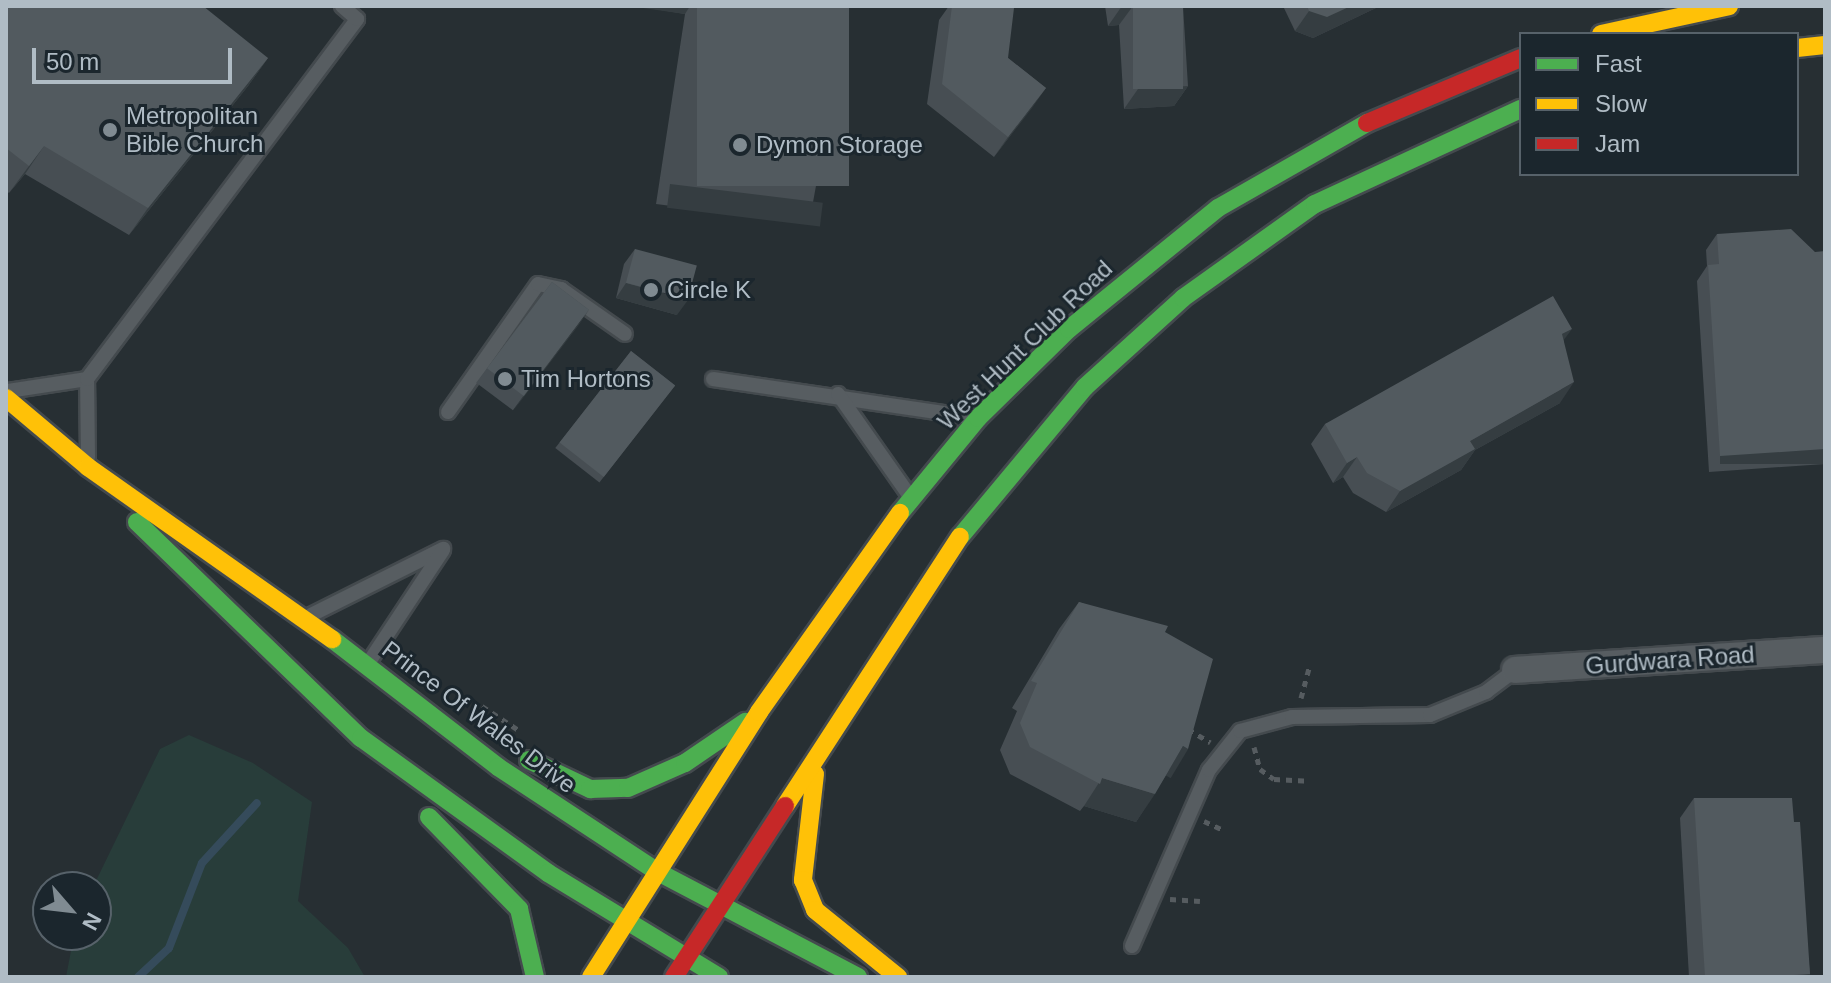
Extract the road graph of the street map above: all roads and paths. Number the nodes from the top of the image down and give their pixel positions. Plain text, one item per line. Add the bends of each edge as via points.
1 (342, 6) edge
2 (1729, 6) edge
3 (1610, 32) edge
4 (1825, 45) edge
5 (1799, 48) edge
6 (1519, 59) edge
7 (1519, 110) edge
8 (625, 334) dead end
9 (87, 379) junction
10 (713, 379) dead end
11 (6, 392) edge
12 (838, 394) junction
13 (6, 398) edge
14 (448, 412) dead end
15 (978, 418) junction
16 (88, 467) junction
17 (911, 498) junction
18 (302, 618) junction
19 (1825, 650) edge
20 (368, 664) junction
21 (1310, 664) dead end
22 (1515, 670) joint
23 (301, 687) junction
24 (412, 695) junction
25 (470, 698) dead end
26 (1300, 699) dead end
27 (759, 712) junction
28 (1187, 729) edge
29 (1240, 731) junction
30 (530, 737) dead end
31 (361, 738) junction
32 (820, 749) junction
33 (1221, 750) junction
34 (1308, 781) dead end
35 (658, 872) junction
36 (721, 907) junction
37 (627, 922) junction
38 (1132, 946) dead end
39 (687, 960) junction
40 (535, 977) edge
41 (591, 977) edge
42 (674, 977) edge
43 (719, 977) edge
44 (858, 977) edge
45 (898, 977) edge

1 - 9 lane via 357,19
2 - 3 main road
4 - 5 main road
6 - 15 main road, West Hunt Club Road via 1394,107 1218,208 1069,329
7 - 32 main road via 1315,204 1132,342 997,488
8 - 14 lane via 561,289 538,284
9 - 11 lane
9 - 16 lane
10 - 12 lane
12 - 15 lane
12 - 17 lane
13 - 16 main road, Prince Of Wales Drive
15 - 17 main road, West Hunt Club Road
16 - 18 main road, Prince Of Wales Drive
16 - 23 main road, Prince Of Wales Drive via 184,574
17 - 27 main road, West Hunt Club Road
18 - 20 main road, Prince Of Wales Drive
18 - 20 lane via 351,601 443,549 394,634
19 - 22 street, Gurdwara Road
20 - 23 main road via 346,682
20 - 24 main road, Prince Of Wales Drive
21 - 26 path
22 - 29 lane via 1486,692 1430,715 1292,717
23 - 31 main road, Prince Of Wales Drive
24 - 27 main road via 543,768 604,791 685,763
24 - 35 main road, Prince Of Wales Drive via 498,767
25 - 30 path
27 - 35 main road, West Hunt Club Road
28 - 33 path
29 - 33 lane
29 - 34 path via 1260,769 1292,784
31 - 37 main road, Prince Of Wales Drive
31 - 40 main road via 395,786 505,888 528,924
32 - 36 main road
32 - 45 main road via 803,880 815,910
33 - 38 lane
35 - 36 main road, Prince Of Wales Drive
35 - 37 main road, West Hunt Club Road
36 - 39 main road
36 - 44 main road, Prince Of Wales Drive
37 - 39 main road, Prince Of Wales Drive
37 - 41 main road, West Hunt Club Road
39 - 42 main road
39 - 43 main road, Prince Of Wales Drive

